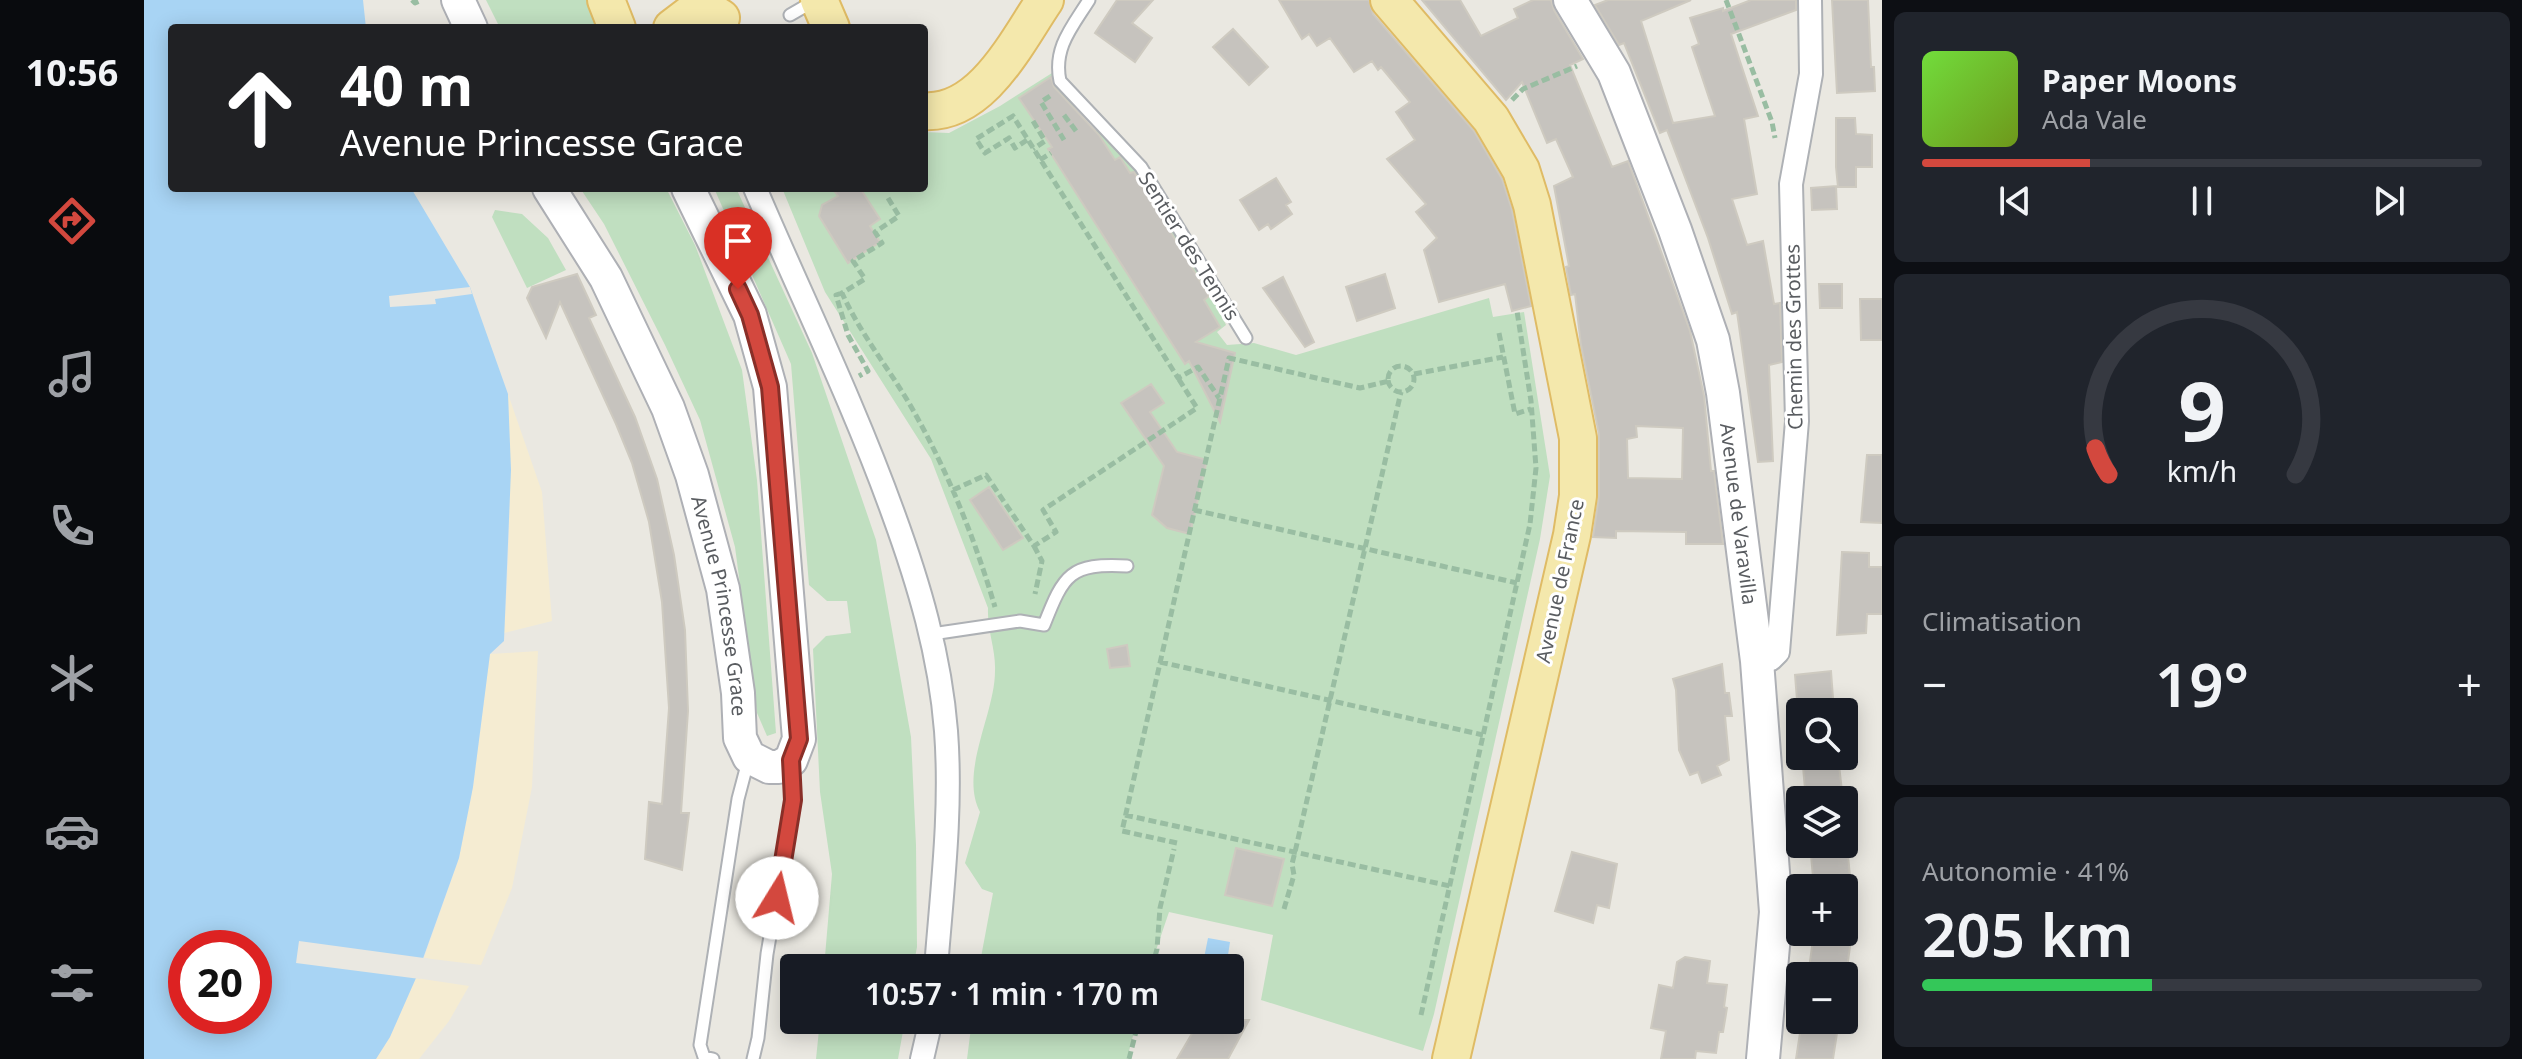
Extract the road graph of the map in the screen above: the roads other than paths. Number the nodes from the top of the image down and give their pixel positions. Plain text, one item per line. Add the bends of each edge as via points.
1 (458, 0) edge
2 (1045, 0) edge
3 (1089, 0) edge
4 (1389, 0) edge
5 (1570, 0) edge
6 (1810, 0) edge
7 (808, 5) edge
8 (719, 15) edge
9 (679, 17) edge
10 (469, 24) edge
11 (827, 24) edge
12 (928, 111) edge
13 (552, 192) edge
14 (690, 192) edge
15 (757, 192) edge
16 (1246, 338) dead end
17 (1127, 566) dead end
18 (932, 634) junction
19 (1757, 661) junction
20 (749, 757) junction
21 (791, 760) junction
22 (937, 954) edge
23 (928, 1034) edge
24 (713, 1059) edge
25 (753, 1059) edge
26 (922, 1059) edge
27 (1451, 1059) edge
28 (1763, 1059) edge

1 - 10 street
2 - 12 main road via 976,94 946,110
3 - 16 lane, Sentier des Tennis via 1058,53 1060,81 1141,167
4 - 27 main road, Avenue de France via 1491,119 1521,170 1580,468 1572,535
5 - 19 street, Avenue de Varavilla via 1614,73 1713,340
6 - 19 street, Chemin des Grottes via 1811,74 1791,184 1797,421 1778,652
7 - 11 main road
8 - 9 main road via 697,9
13 - 20 street, Avenue Princesse Grace via 606,278 668,408 692,475 723,589 740,738
14 - 21 street via 750,315 770,387 799,739
15 - 18 street via 844,385 917,579
17 - 18 lane via 1074,571 1057,590 1044,625 1020,621
18 - 22 street via 946,731 947,790
19 - 28 street, Avenue de Varavilla via 1776,912
20 - 21 street via 769,767
20 - 24 lane via 700,1045 704,1057
21 - 25 lane via 793,800
23 - 26 street

